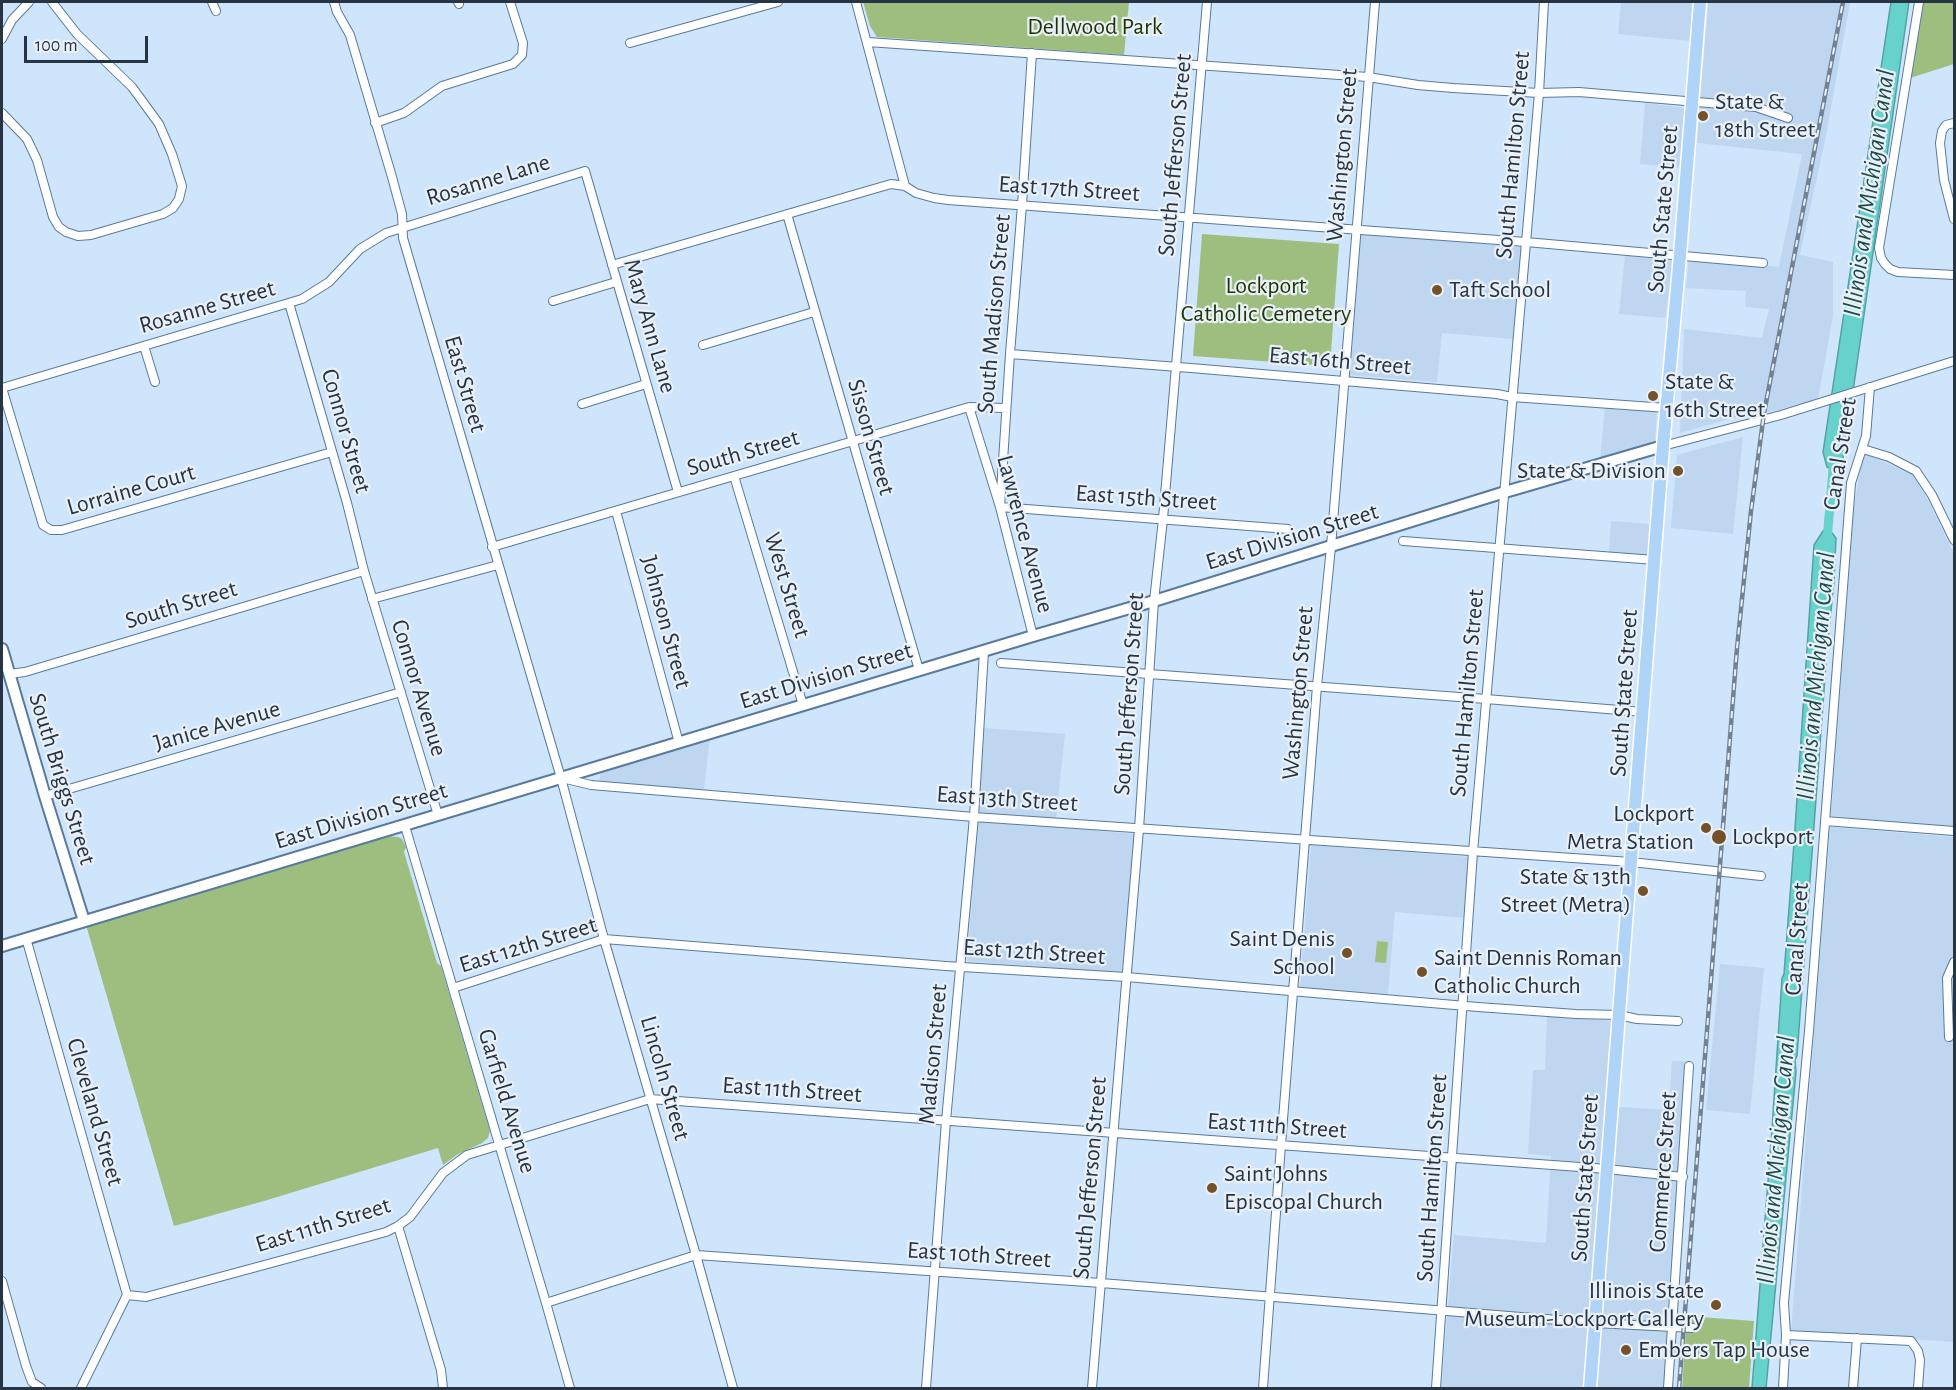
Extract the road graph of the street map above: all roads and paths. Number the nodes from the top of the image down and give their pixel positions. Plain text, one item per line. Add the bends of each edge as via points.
1 (29, 2) edge
2 (52, 2) edge
3 (212, 2) edge
4 (334, 2) edge
5 (510, 2) edge
6 (778, 2) edge
7 (856, 2) edge
8 (1208, 2) edge
9 (1375, 2) edge
10 (1544, 2) edge
11 (1700, 2) edge
12 (1919, 2) edge
13 (216, 11) dead end
14 (2, 39) edge
15 (868, 42) junction
16 (630, 43) dead end
17 (1032, 53) junction
18 (1203, 65) junction
19 (1368, 77) junction
20 (1539, 93) junction
21 (1692, 102) junction
22 (2, 113) edge
23 (1788, 118) dead end
24 (375, 123) junction
25 (1950, 124) edge
26 (585, 171) joint
27 (905, 186) junction
28 (1022, 205) junction
29 (787, 214) junction
30 (1188, 216) junction
31 (1954, 219) edge
32 (404, 226) junction
33 (1356, 230) junction
34 (1526, 242) junction
35 (1680, 255) junction
36 (1763, 263) dead end
37 (612, 265) junction
38 (1954, 275) edge
39 (616, 282) junction
40 (553, 301) dead end
41 (289, 303) junction
42 (814, 312) junction
43 (703, 345) dead end
44 (144, 346) junction
45 (1010, 354) junction
46 (1954, 361) edge
47 (1177, 366) junction
48 (155, 382) dead end
49 (1344, 382) junction
50 (646, 384) junction
51 (2, 388) edge
52 (1866, 388) junction
53 (1512, 397) junction
54 (582, 404) dead end
55 (969, 408) junction
56 (1006, 408) junction
57 (1667, 408) junction
58 (853, 442) junction
59 (1663, 446) junction
60 (1863, 449) junction
61 (332, 452) junction
62 (734, 476) junction
63 (678, 492) junction
64 (1505, 492) junction
65 (1000, 507) junction
66 (616, 511) junction
67 (1163, 519) junction
68 (1288, 529) dead end
69 (1954, 540) edge
70 (1402, 541) dead end
71 (492, 547) junction
72 (1331, 547) junction
73 (1499, 549) junction
74 (1655, 560) junction
75 (498, 565) junction
76 (364, 571) junction
77 (372, 599) junction
78 (1154, 601) junction
79 (1033, 636) junction
80 (2, 649) edge
81 (984, 651) junction
82 (1001, 663) dead end
83 (919, 670) junction
84 (9, 674) junction
85 (1149, 674) junction
86 (1317, 686) junction
87 (401, 692) junction
88 (1486, 699) junction
89 (803, 705) junction
90 (1643, 712) junction
91 (679, 743) junction
92 (561, 778) junction
93 (45, 796) junction
94 (438, 815) junction
95 (974, 817) junction
96 (1825, 821) junction
97 (405, 826) junction
98 (1139, 829) junction
99 (1954, 831) edge
100 (1306, 840) junction
101 (1473, 852) junction
102 (1631, 862) junction
103 (1761, 876) dead end
104 (84, 921) junction
105 (26, 938) junction
106 (604, 939) junction
107 (2, 946) edge
108 (1954, 962) edge
109 (961, 967) junction
110 (1126, 977) junction
111 (453, 988) junction
112 (1294, 992) junction
113 (1463, 1005) junction
114 (1619, 1015) junction
115 (1678, 1022) dead end
116 (1949, 1037) dead end
117 (1689, 1066) dead end
118 (650, 1099) junction
119 (946, 1121) junction
120 (1114, 1133) junction
121 (500, 1144) junction
122 (1281, 1145) junction
123 (1453, 1158) junction
124 (1607, 1169) junction
125 (1683, 1177) junction
126 (398, 1226) junction
127 (696, 1255) junction
128 (934, 1271) junction
129 (2, 1281) edge
130 (1101, 1283) junction
131 (127, 1295) junction
132 (1270, 1296) junction
133 (546, 1303) junction
134 (1442, 1311) junction
135 (1595, 1323) junction
136 (1672, 1327) junction
137 (1693, 1328) dead end
138 (1786, 1335) junction
139 (1857, 1338) junction
140 (41, 1389) edge
141 (81, 1389) edge
142 (443, 1389) edge
143 (570, 1389) edge
144 (733, 1389) edge
145 (926, 1389) edge
146 (1092, 1389) edge
147 (1263, 1389) edge
148 (1437, 1389) edge
149 (1590, 1389) edge
150 (1668, 1389) edge
151 (1782, 1389) edge
152 (1853, 1389) edge
153 (1918, 1389) edge

1 - 14 street via 12,20
2 - 22 street via 77,34 132,87 159,124 182,186 179,199 163,214 91,236 66,232 53,217 27,139
3 - 13 street
4 - 24 street, East Street via 350,35
5 - 24 street via 523,43 522,55 513,64 442,86 404,113
6 - 16 street
7 - 15 street
8 - 18 street, South Jefferson Street
9 - 19 street, Washington Street
10 - 20 street, South Hamilton Street
11 - 21 main road, South State Street
12 - 38 street via 1879,248 1885,264 1898,272
15 - 17 street
15 - 27 street
17 - 18 street
17 - 28 street, South Madison Street
18 - 19 street
18 - 30 street, South Jefferson Street
19 - 20 street via 1418,85
19 - 33 street, Washington Street
20 - 21 street via 1579,92
20 - 34 street, South Hamilton Street
21 - 23 street via 1756,107
21 - 35 main road, South State Street
24 - 32 street, East Street
25 - 31 street via 1942,131 1940,143
26 - 32 street, Rosanne Lane
26 - 37 street, Mary Ann Lane
27 - 28 street, East 17th Street via 934,198
27 - 29 street, East 17th Street via 891,184
28 - 30 street, East 17th Street
28 - 45 street, South Madison Street
29 - 37 street, East 17th Street
29 - 42 street, Sisson Street
30 - 33 street, East 17th Street
30 - 47 street, South Jefferson Street
32 - 41 street, Rosanne Street via 368,243 322,287
32 - 71 street, East Street via 403,238
33 - 34 street, East 17th Street
33 - 49 street, Washington Street
34 - 35 street, East 17th Street
34 - 53 street, South Hamilton Street
35 - 36 street, East 17th Street
35 - 57 main road, South State Street
37 - 39 street, Mary Ann Lane
39 - 40 street
39 - 50 street, Mary Ann Lane
41 - 44 street, Rosanne Street
41 - 61 street, Connor Street
42 - 43 street
42 - 58 street, Sisson Street
44 - 48 street
44 - 51 street, Rosanne Street
45 - 47 street, East 16th Street
45 - 56 street, South Madison Street
46 - 52 street
47 - 49 street, East 16th Street
47 - 67 street, South Jefferson Street
49 - 53 street, East 16th Street
49 - 72 street, Washington Street
50 - 54 street
50 - 63 street, Mary Ann Lane
51 - 61 street, Lorraine Court via 43,525 51,530
52 - 59 street
52 - 60 street, Canal Street via 1869,418
53 - 57 street, East 16th Street
53 - 64 street, South Hamilton Street
55 - 56 street, South Street
55 - 58 street, South Street
55 - 65 street, Lawrence Avenue
56 - 65 street, South Madison Street
57 - 59 main road, South State Street
58 - 62 street, South Street
58 - 83 street, Sisson Street
59 - 64 street, East Division Street
59 - 74 main road, South State Street
60 - 69 street via 1916,471
60 - 96 street, Canal Street via 1851,483
61 - 76 street, Connor Street
62 - 63 street, South Street
62 - 89 street, West Street
63 - 66 street, South Street
64 - 72 street, East Division Street
64 - 73 street, South Hamilton Street
65 - 67 street, East 15th Street
65 - 79 street, Lawrence Avenue
66 - 71 street, South Street
66 - 91 street, Johnson Street
67 - 68 street, East 15th Street
67 - 78 street, South Jefferson Street
70 - 73 street
71 - 75 street, East Street
72 - 78 street, East Division Street
72 - 86 street, Washington Street
73 - 74 street
73 - 88 street, South Hamilton Street
74 - 90 main road, South State Street
75 - 77 street
75 - 92 street, East Street
76 - 77 street, Connor Avenue
76 - 84 street, South Street
77 - 87 street, Connor Avenue
78 - 79 street, East Division Street
78 - 85 street, South Jefferson Street
79 - 81 street, East Division Street
80 - 84 street, South Briggs Street
81 - 83 street, East Division Street
81 - 95 street, Madison Street
82 - 85 street
83 - 89 street, East Division Street
84 - 93 street, South Briggs Street
85 - 86 street
85 - 98 street, South Jefferson Street
86 - 88 street
86 - 100 street, Washington Street
87 - 93 street, Janice Avenue
87 - 94 street, Connor Avenue
88 - 90 street
88 - 101 street, South Hamilton Street
89 - 91 street, East Division Street
90 - 102 main road, South State Street
91 - 92 street, East Division Street
92 - 94 street, East Division Street
92 - 95 street, East 13th Street via 591,784
92 - 106 street, Lincoln Street
93 - 104 street, South Briggs Street
94 - 97 street, East Division Street
95 - 98 street, East 13th Street
95 - 109 street, Madison Street
96 - 99 street
96 - 138 street, Canal Street via 1784,1303
97 - 104 street, East Division Street
97 - 111 street, Garfield Avenue
98 - 100 street, East 13th Street
98 - 110 street, South Jefferson Street
100 - 101 street, East 13th Street
100 - 112 street, Washington Street
101 - 102 street, East 13th Street
101 - 113 street, South Hamilton Street
102 - 103 street, East 13th Street
102 - 114 main road, South State Street
104 - 105 street, East Division Street
105 - 107 street, East Division Street
105 - 131 street, Cleveland Street
106 - 109 street, East 12th Street
106 - 111 street, East 12th Street
106 - 118 street, Lincoln Street
108 - 116 street via 1947,978
109 - 110 street, East 12th Street
109 - 119 street, Madison Street
110 - 112 street, East 12th Street
110 - 120 street, South Jefferson Street
111 - 121 street, Garfield Avenue
112 - 113 street, East 12th Street
112 - 122 street, Washington Street
113 - 114 street, East 12th Street
113 - 123 street, South Hamilton Street
114 - 115 street, East 12th Street
114 - 124 main road, South State Street
117 - 125 street, Commerce Street
118 - 119 street, East 11th Street
118 - 121 street, East 11th Street
118 - 127 street, Lincoln Street
119 - 120 street, East 11th Street
119 - 128 street, Madison Street
120 - 122 street, East 11th Street
120 - 130 street, South Jefferson Street
121 - 126 street, East 11th Street via 467,1155 443,1173 410,1217
121 - 133 street, Garfield Avenue
122 - 123 street, East 11th Street
122 - 132 street, Washington Street
123 - 124 street, East 11th Street
123 - 134 street, South Hamilton Street
124 - 125 street, East 11th Street
124 - 135 main road, South State Street
125 - 136 street, Commerce Street
126 - 131 street, East 11th Street via 146,1296
126 - 142 street via 438,1359
127 - 128 street, East 10th Street
127 - 133 street, East 10th Street
127 - 144 street, Lincoln Street
128 - 130 street, East 10th Street
128 - 145 street, Madison Street
129 - 140 street via 26,1366 32,1382
130 - 132 street, East 10th Street
130 - 146 street, South Jefferson Street
131 - 141 street
132 - 134 street, East 10th Street
132 - 147 street, Washington Street
133 - 143 street, Garfield Avenue
134 - 135 street, East 10th Street
134 - 148 street, South Hamilton Street
135 - 136 street, East 10th Street
135 - 149 main road, South State Street
136 - 137 street, East 10th Street
136 - 150 street, Commerce Street
138 - 139 street
138 - 151 street, Canal Street
139 - 152 street
139 - 153 street via 1911,1341 1920,1360

